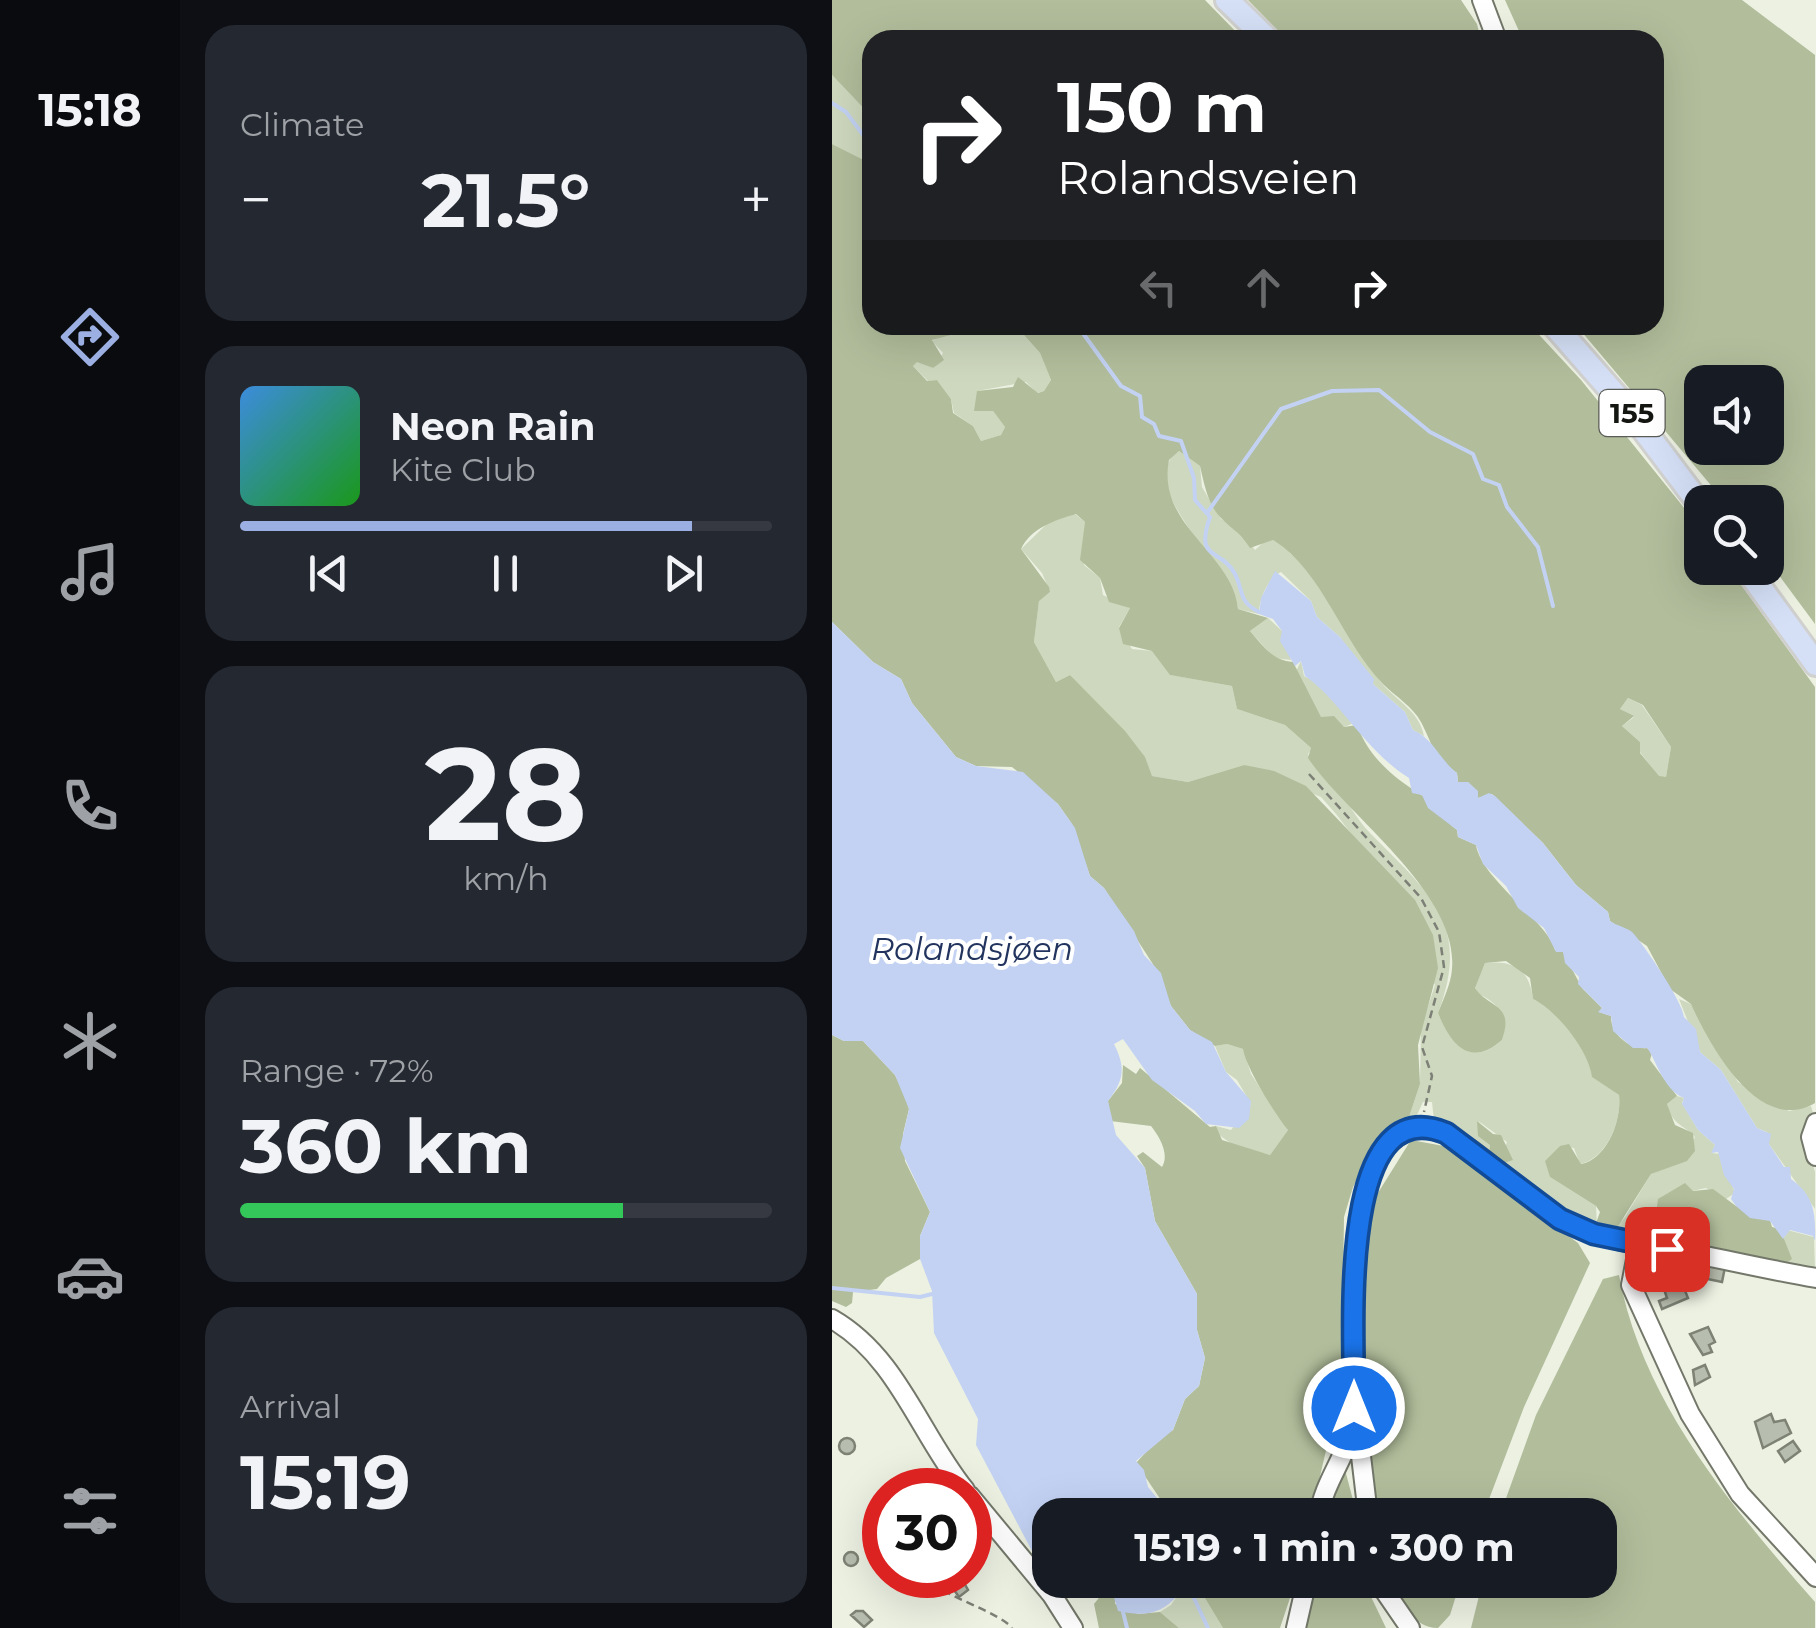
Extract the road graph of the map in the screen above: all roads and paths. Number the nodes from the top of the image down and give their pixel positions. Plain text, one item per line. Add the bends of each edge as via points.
1 (1228, 0) edge
2 (1482, 0) edge
3 (1258, 30) edge
4 (1493, 30) edge
5 (1563, 335) edge
6 (1686, 485) edge
7 (1758, 585) edge
8 (1816, 664) edge
9 (1309, 774) dead end
10 (1816, 1123) edge
11 (1424, 1128) junction
12 (1816, 1156) edge
13 (1638, 1244) junction
14 (1816, 1278) edge
15 (832, 1319) edge
16 (1350, 1434) junction
17 (949, 1468) edge
18 (1323, 1498) edge
19 (1366, 1498) edge
20 (992, 1523) edge
21 (1816, 1577) edge
22 (951, 1598) edge
23 (1302, 1598) edge
24 (1389, 1598) edge
25 (1012, 1628) edge
26 (1073, 1628) edge
27 (1296, 1628) edge
28 (1410, 1628) edge

1 - 3 main road
2 - 4 street
5 - 6 main road, 155
7 - 8 main road
9 - 11 path via 1421,898 1439,932 1444,967 1422,1047 1432,1076
10 - 12 street
11 - 13 street via 1454,1138 1560,1219
11 - 16 street via 1404,1133 1385,1150 1364,1200 1353,1266
13 - 14 street
13 - 21 street via 1631,1285 1690,1414 1740,1494
15 - 17 street via 891,1371
16 - 18 street
16 - 19 street via 1361,1456
20 - 26 street
22 - 25 path
23 - 27 street
24 - 28 street

